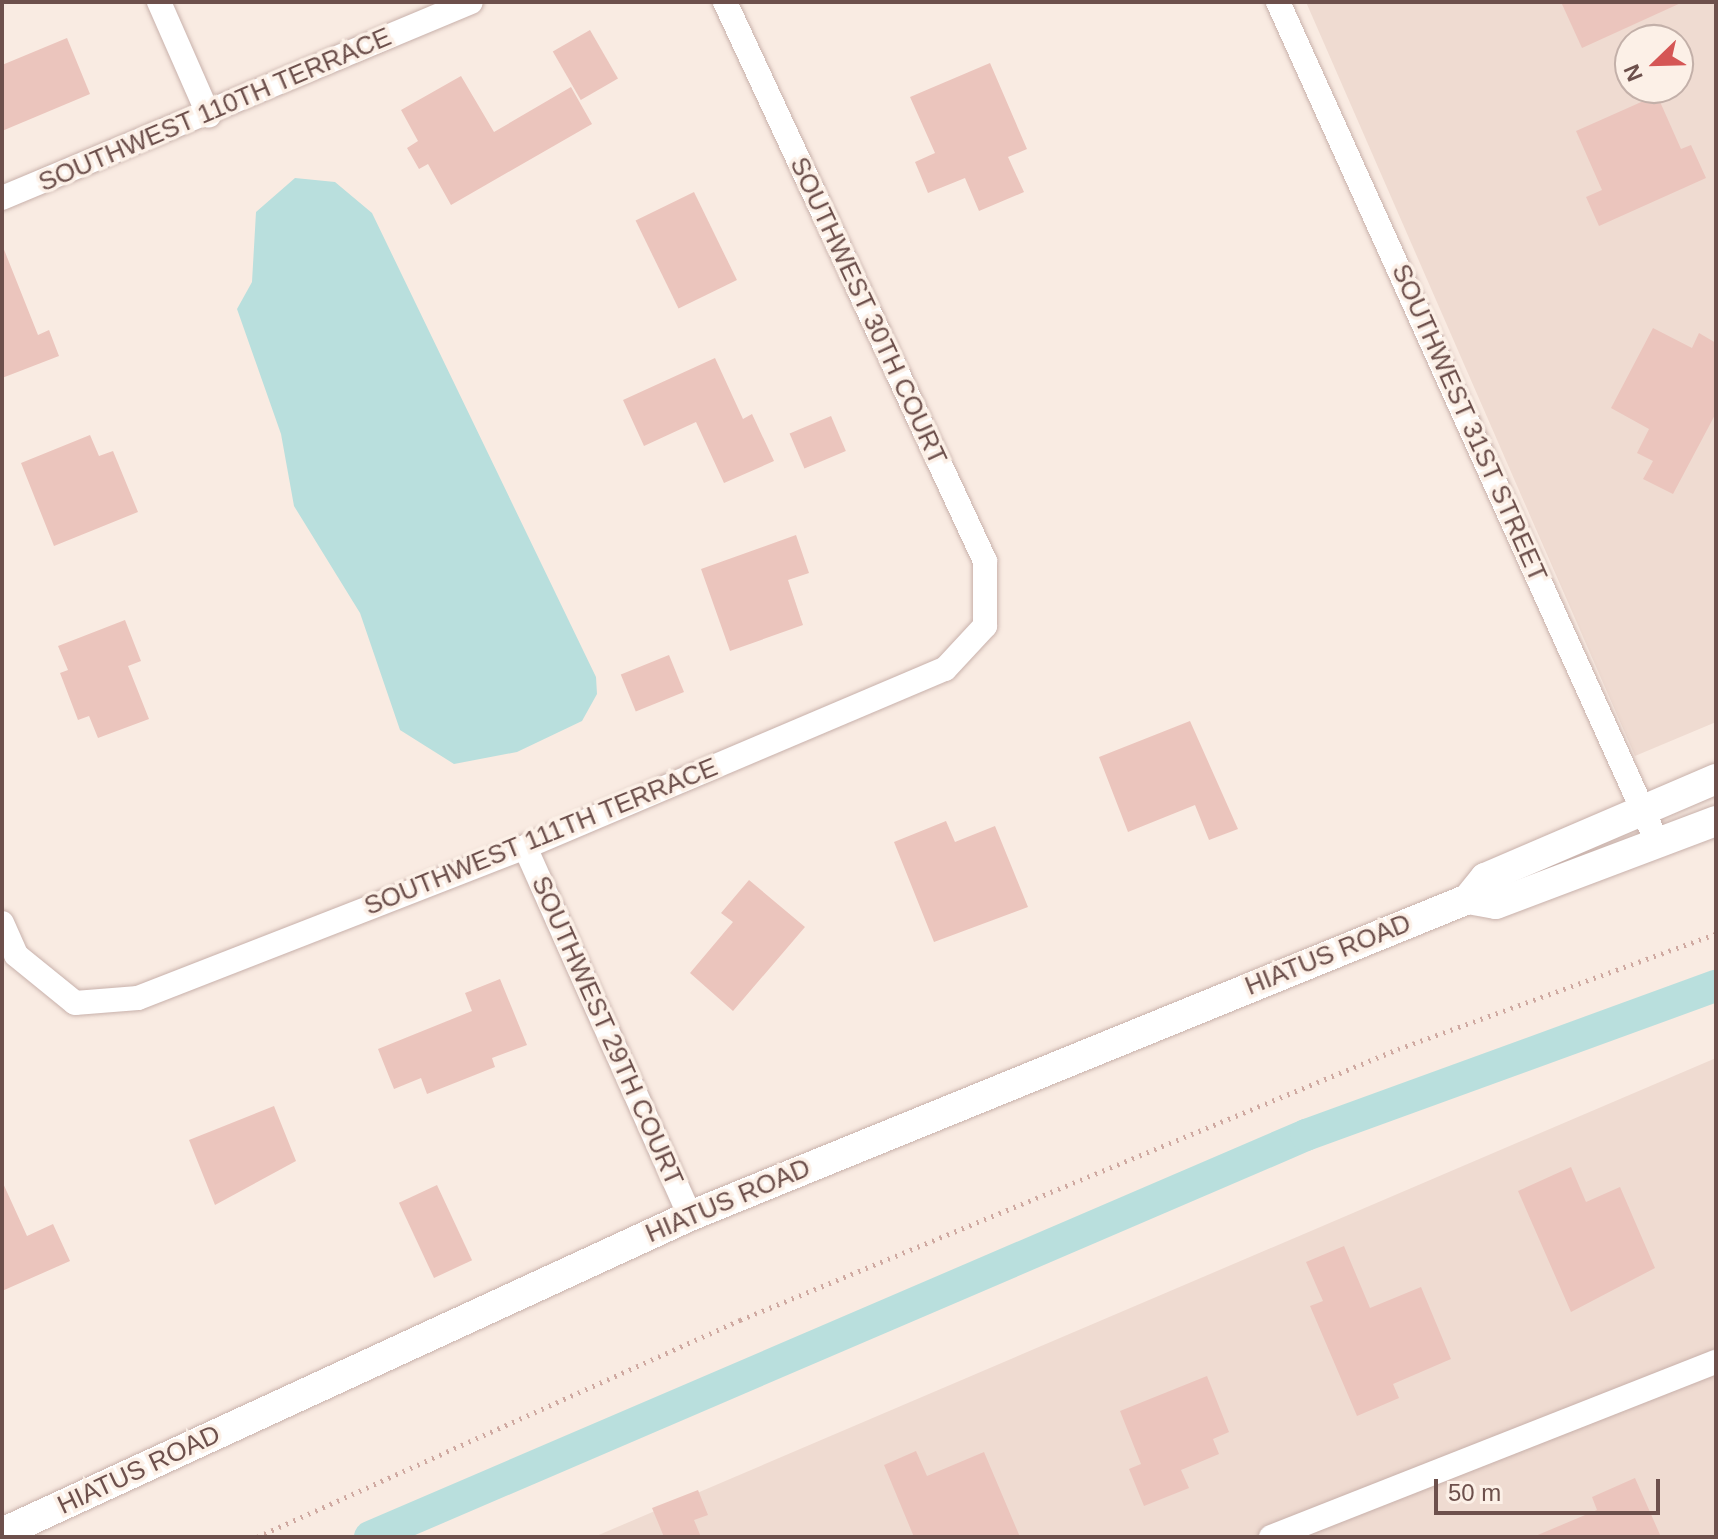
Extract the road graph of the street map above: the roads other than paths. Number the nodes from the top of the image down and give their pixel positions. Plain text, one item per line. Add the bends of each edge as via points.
1 (159, 2) edge
2 (471, 2) edge
3 (725, 2) edge
4 (1278, 2) edge
5 (209, 116) junction
6 (2, 198) edge
7 (985, 626) joint
8 (1716, 779) edge
9 (1644, 810) junction
10 (1716, 821) edge
11 (1658, 844) junction
12 (525, 847) junction
13 (1468, 899) junction
14 (2, 923) edge
15 (690, 1216) junction
16 (1716, 1362) edge
17 (2, 1533) edge
18 (1271, 1537) edge

1 - 5 street
2 - 5 street, SOUTHWEST 110TH TERRACE
3 - 7 street, SOUTHWEST 30TH COURT via 985,561
4 - 9 street, SOUTHWEST 31ST STREET
5 - 6 street, SOUTHWEST 110TH TERRACE
7 - 12 street, SOUTHWEST 111TH TERRACE via 945,669
8 - 9 street, HIATUS ROAD
9 - 11 street, SOUTHWEST 31ST STREET
9 - 13 street, HIATUS ROAD via 1485,878
10 - 11 street, HIATUS ROAD
11 - 13 street, HIATUS ROAD via 1496,904
12 - 14 street, SOUTHWEST 111TH TERRACE via 138,998 75,1003 16,955
12 - 15 street, SOUTHWEST 29TH COURT
13 - 15 street, HIATUS ROAD
15 - 17 street, HIATUS ROAD
16 - 18 street

